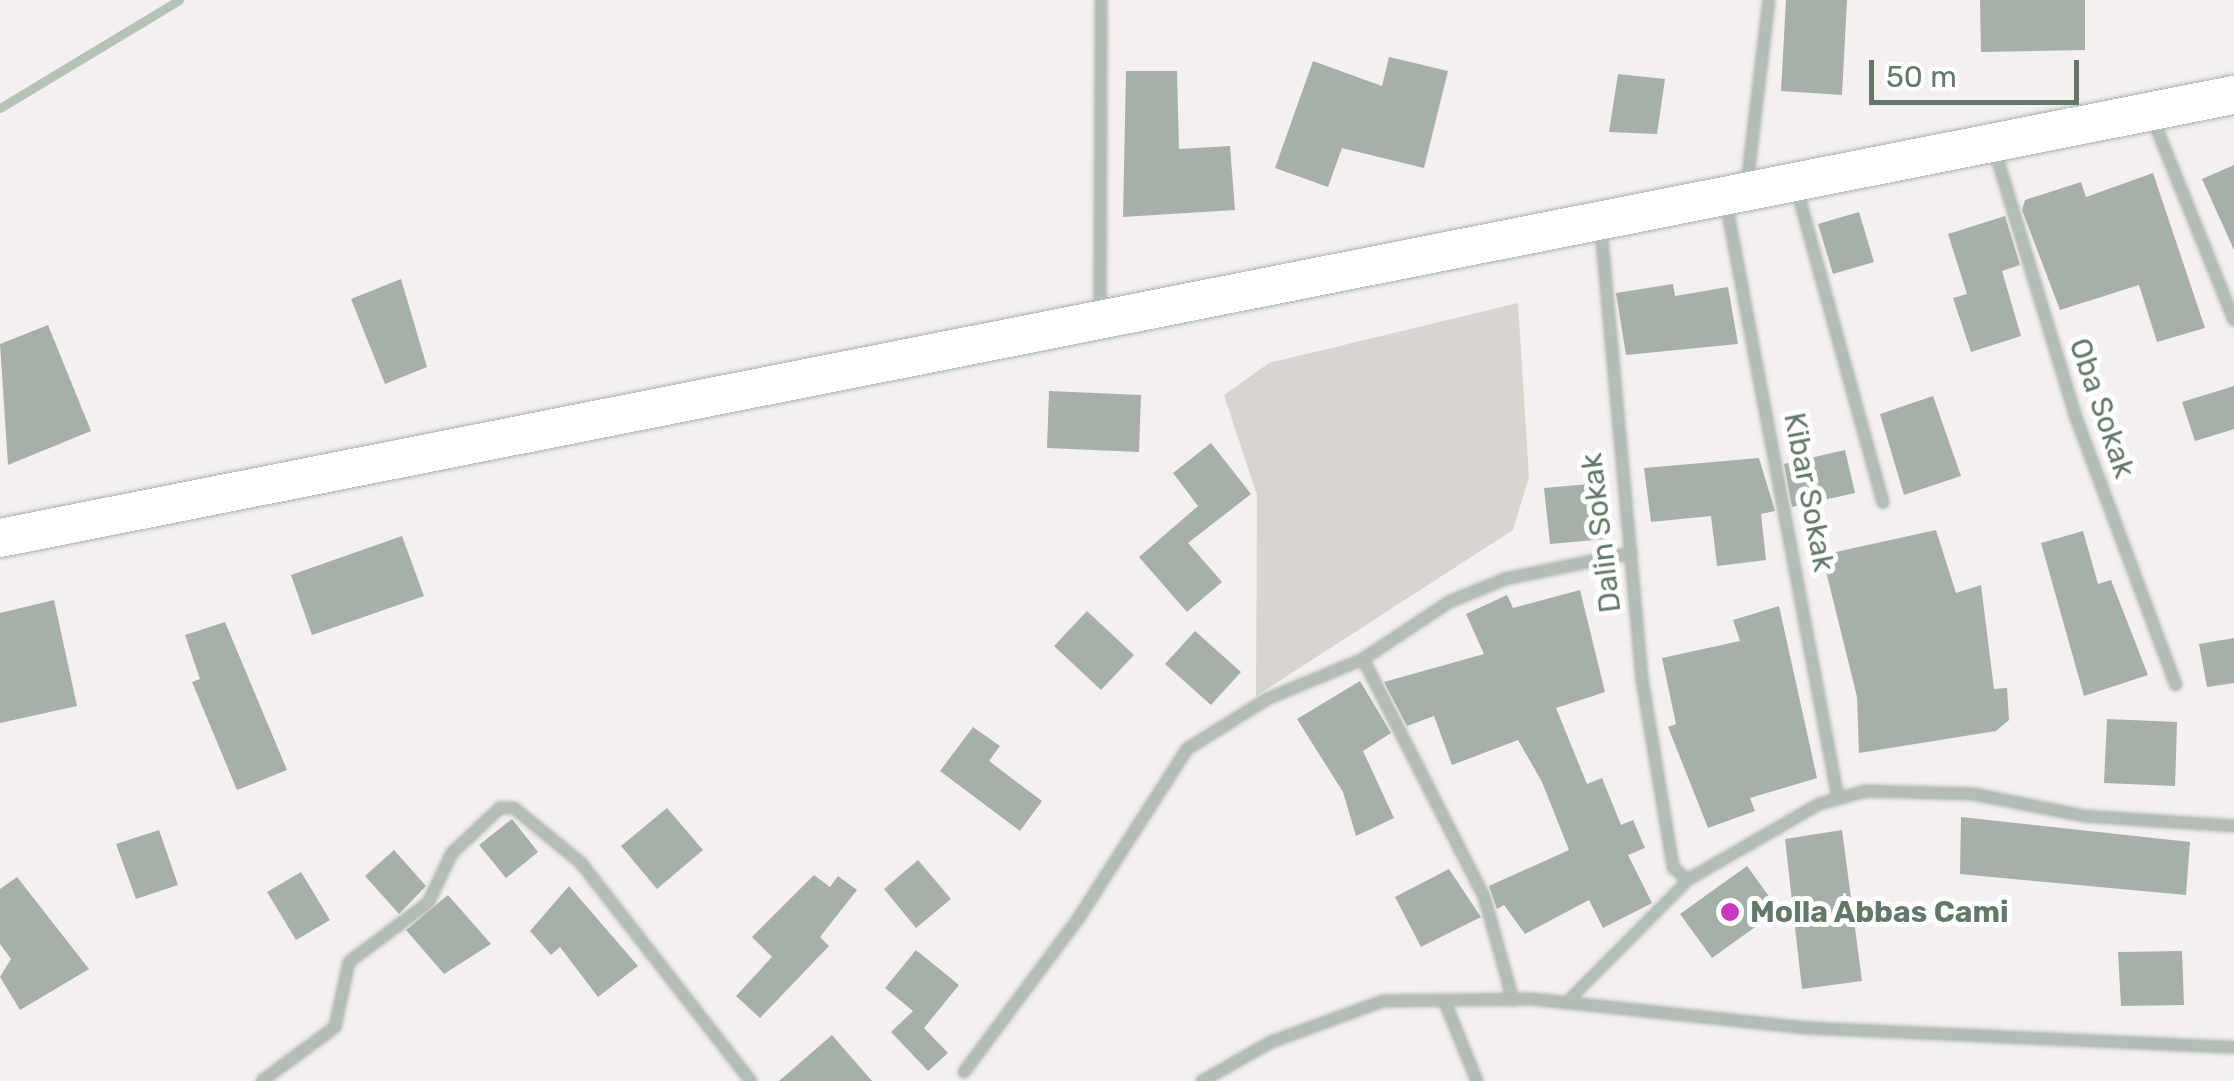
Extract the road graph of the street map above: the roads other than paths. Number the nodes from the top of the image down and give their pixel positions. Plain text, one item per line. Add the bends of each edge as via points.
1 (1101, 0) edge
2 (1770, 0) edge
3 (2234, 95) edge
4 (2151, 115) junction
5 (1993, 142) junction
6 (1794, 179) junction
7 (1736, 193) junction
8 (1601, 218) junction
9 (1100, 316) junction
10 (2234, 320) edge
11 (1883, 502) dead end
12 (0, 538) edge
13 (1630, 553) junction
14 (1363, 659) junction
15 (2176, 685) dead end
16 (1838, 798) junction
17 (2234, 826) edge
18 (1686, 880) junction
19 (1444, 1000) junction
20 (1513, 1000) junction
21 (1565, 1003) junction
22 (2234, 1046) edge
23 (964, 1072) dead end
24 (262, 1081) edge
25 (752, 1081) edge
26 (1202, 1081) edge
27 (1477, 1081) edge

1 - 9 street
2 - 7 street, Kibar Sokak
3 - 4 main road
4 - 5 main road
4 - 10 street
5 - 6 main road
5 - 15 street, Oba Sokak via 2075,416
6 - 7 main road
6 - 11 street
7 - 8 main road
7 - 16 street, Kibar Sokak
8 - 9 main road
8 - 13 street, Dalin Sokak
9 - 12 main road
13 - 14 street via 1505,578 1449,602
13 - 18 street, Dalin Sokak via 1673,867
14 - 20 street via 1484,896
14 - 23 street via 1267,699 1187,748
16 - 17 street via 1974,794 2084,816
16 - 18 street
18 - 21 street
19 - 20 street
19 - 26 street via 1382,1001 1270,1042
19 - 27 street
20 - 21 street
21 - 22 street via 1809,1028
24 - 25 street via 335,1027 349,962 428,904 452,854 500,808 514,808 581,863

